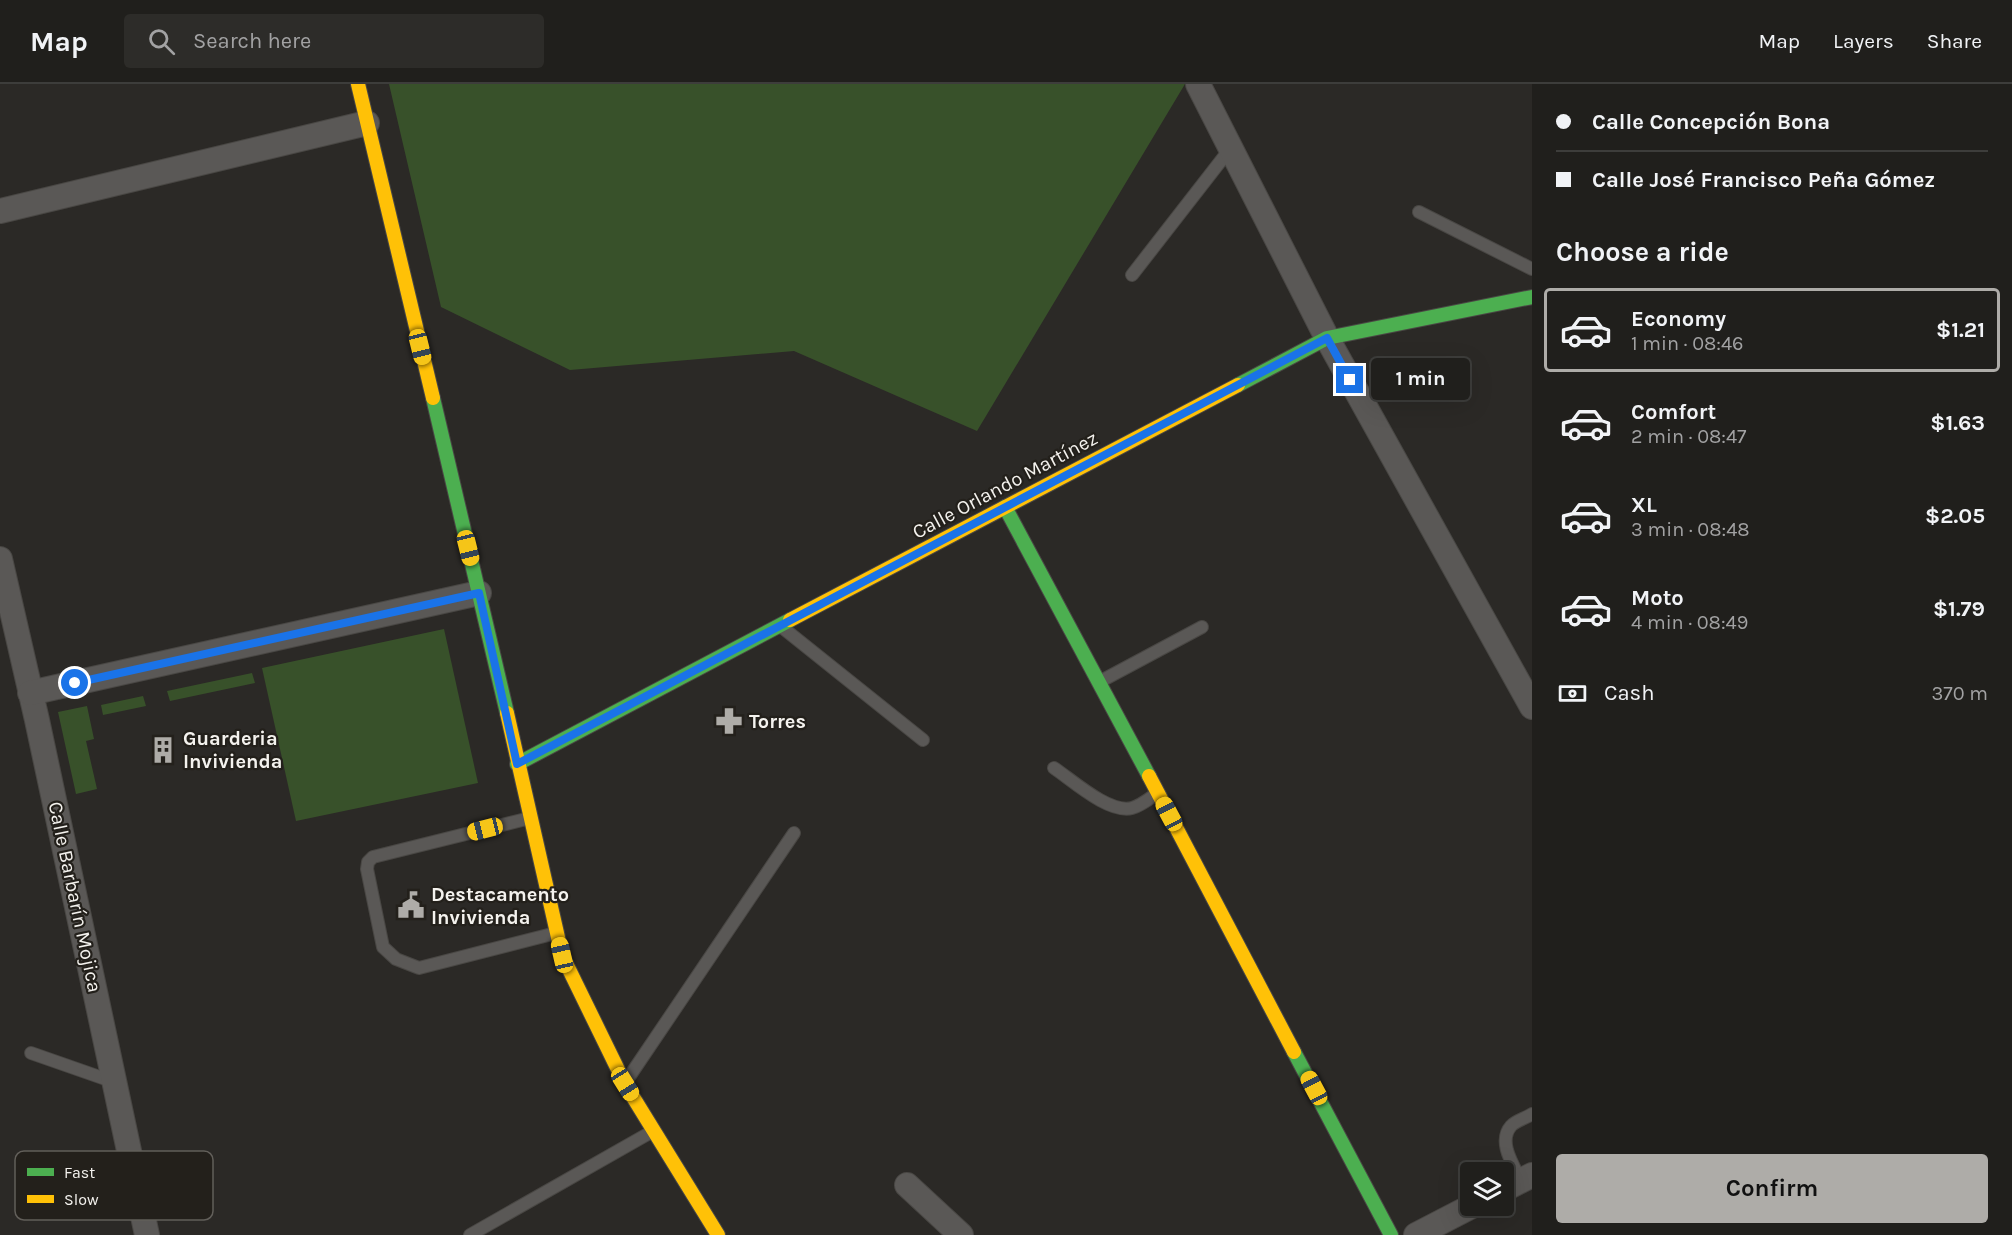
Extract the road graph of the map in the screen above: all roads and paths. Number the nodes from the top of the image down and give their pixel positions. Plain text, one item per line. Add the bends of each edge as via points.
1 (358, 84) edge
2 (1198, 84) edge
3 (367, 123) junction
4 (1230, 148) junction
5 (0, 211) edge
6 (1419, 212) dead end
7 (1532, 269) edge
8 (1132, 274) dead end
9 (1532, 297) edge
10 (1327, 338) junction
11 (1005, 507) junction
12 (1, 563) edge
13 (479, 593) junction
14 (780, 625) junction
15 (1202, 627) dead end
16 (1100, 682) junction
17 (30, 693) junction
18 (1532, 707) edge
19 (923, 740) dead end
20 (517, 764) junction
21 (1054, 768) dead end
22 (1158, 793) junction
23 (530, 818) junction
24 (794, 833) dead end
25 (557, 933) junction
26 (31, 1053) dead end
27 (114, 1082) junction
28 (625, 1084) junction
29 (1532, 1114) edge
30 (654, 1130) junction
31 (129, 1151) edge
32 (1519, 1182) edge
33 (907, 1185) dead end
34 (1460, 1212) edge
35 (144, 1220) edge
36 (147, 1235) edge
37 (470, 1235) edge
38 (718, 1235) edge
39 (961, 1235) edge
40 (1391, 1235) edge
41 (1416, 1235) edge

1 - 3 street
2 - 4 street
3 - 5 street
3 - 13 street
4 - 8 lane
4 - 10 street
6 - 7 lane
9 - 10 street, Calle Orlando Martínez
10 - 11 street, Calle Orlando Martínez
10 - 18 street
11 - 14 street, Calle Orlando Martínez
11 - 16 street
12 - 17 street, Calle Barbarín Mojica
13 - 17 street
13 - 20 street
14 - 19 lane
14 - 20 street, Calle Orlando Martínez
15 - 16 lane
16 - 22 street
17 - 27 street, Calle Barbarín Mojica
20 - 23 street
21 - 22 lane via 1120,809 1137,807
22 - 40 street
23 - 25 street
23 - 25 lane via 373,856 367,869 383,947 396,959 419,968
24 - 28 lane
25 - 28 street via 562,955
26 - 27 lane
27 - 31 street, Calle Barbarín Mojica
28 - 30 street
29 - 32 lane via 1511,1126 1506,1137 1506,1148
30 - 37 lane
30 - 38 street
33 - 39 street
34 - 41 street
35 - 36 street, Calle Barbarín Mojica

